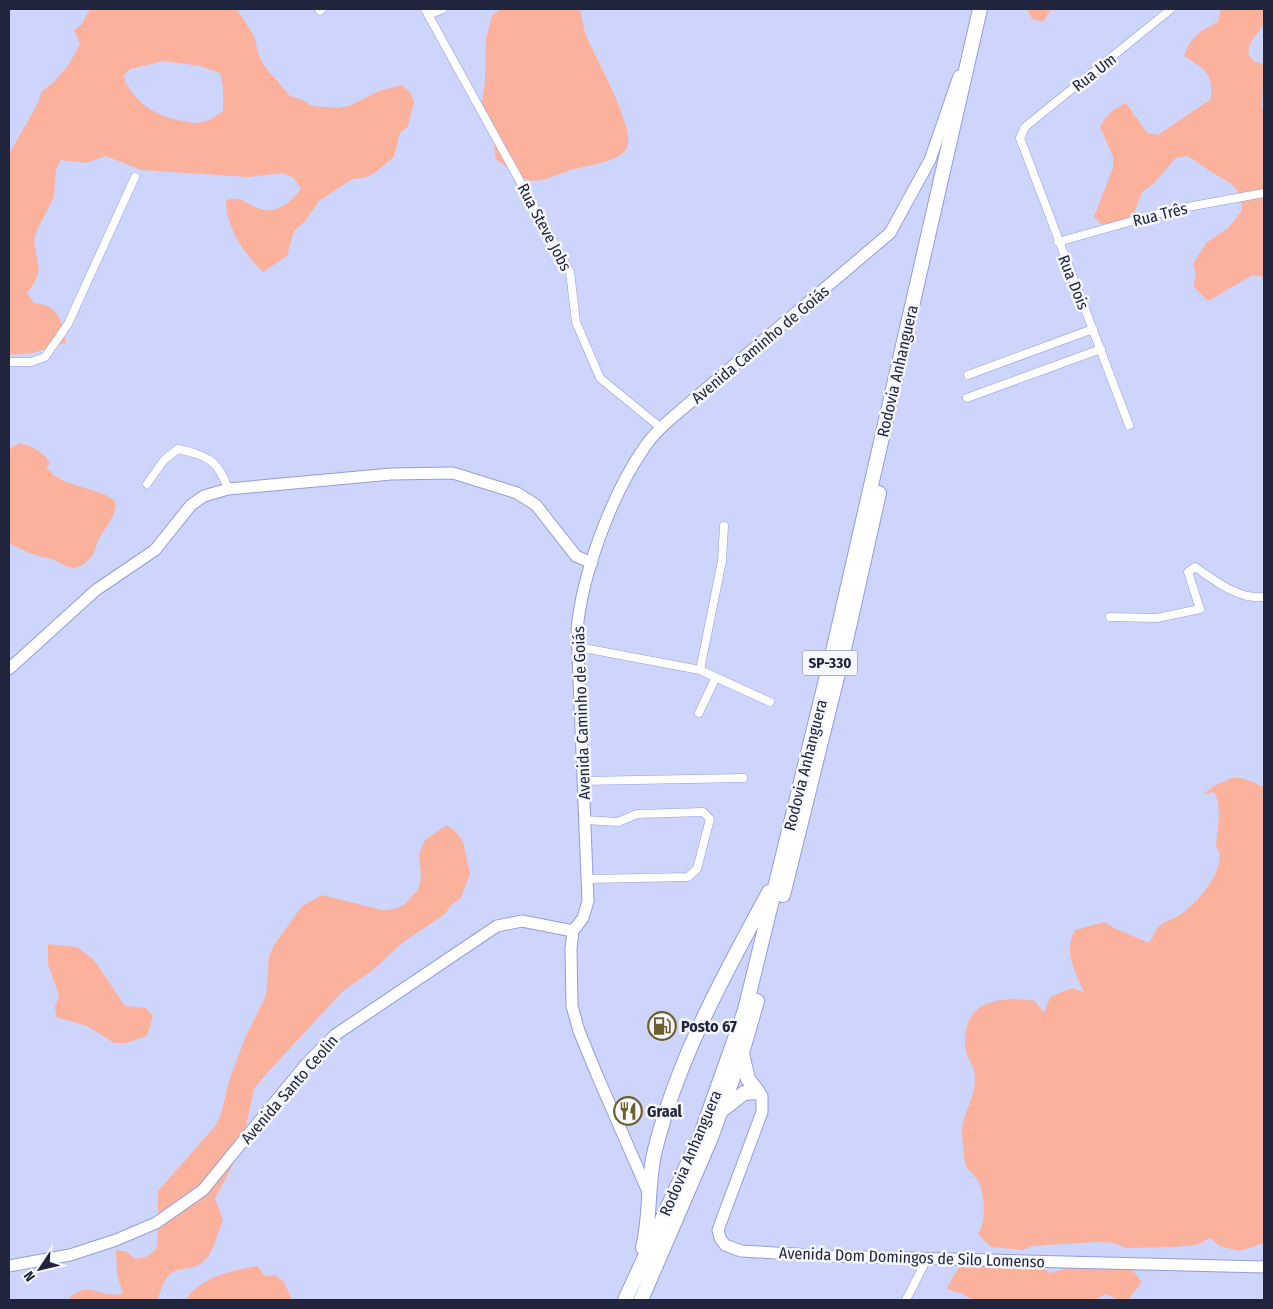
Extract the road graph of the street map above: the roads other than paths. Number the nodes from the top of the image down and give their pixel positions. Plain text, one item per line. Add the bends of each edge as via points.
1 (420, 9) edge
2 (443, 9) edge
3 (980, 9) edge
4 (990, 9) edge
5 (1171, 9) edge
6 (427, 11) edge
7 (977, 25) junction
8 (1020, 138) joint
9 (135, 177) dead end
10 (1264, 193) edge
11 (1058, 242) junction
12 (1093, 329) junction
13 (1101, 349) junction
14 (9, 362) edge
15 (968, 376) dead end
16 (967, 398) dead end
17 (1129, 425) dead end
18 (661, 428) junction
19 (147, 484) dead end
20 (228, 489) junction
21 (724, 526) dead end
22 (592, 563) junction
23 (1264, 596) edge
24 (1110, 618) dead end
25 (578, 647) junction
26 (9, 668) edge
27 (700, 670) junction
28 (716, 677) junction
29 (770, 702) dead end
30 (699, 714) dead end
31 (743, 778) dead end
32 (583, 781) junction
33 (585, 820) junction
34 (779, 874) junction
35 (588, 879) junction
36 (574, 931) junction
37 (742, 1053) junction
38 (758, 1092) junction
39 (722, 1110) junction
40 (650, 1196) junction
41 (928, 1257) junction
42 (9, 1266) edge
43 (1264, 1267) edge
44 (636, 1278) junction
45 (625, 1300) edge
46 (641, 1300) edge
47 (906, 1300) edge

1 - 6 street
2 - 6 street
3 - 7 highway, Rodovia Anhanguera / SP-330
4 - 37 highway, Rodovia Anhanguera / SP-330 via 948,179 845,645
5 - 8 street, Rua Um via 1026,127
6 - 18 street, Rua Steve Jobs via 570,272 576,322 600,378
7 - 18 street, Avenida Caminho de Goiás via 930,160 890,233
7 - 34 highway, Rodovia Anhanguera / SP-330
8 - 11 street, Rua Dois
9 - 14 street via 68,324 45,357 32,362
10 - 11 street, Rua Três via 1171,210
11 - 12 street, Rua Dois
12 - 13 street, Rua Dois
12 - 15 street
13 - 16 street
13 - 17 street, Rua Dois
18 - 22 street, Avenida Caminho de Goiás via 644,447 624,480
19 - 20 street via 164,460 178,449 201,454 218,465
20 - 22 street via 391,474 454,473 517,492 536,505 576,556
20 - 26 street via 204,496 191,505 155,550 96,590
21 - 27 street via 722,561
22 - 25 street, Avenida Caminho de Goiás via 578,616
23 - 24 street via 1257,598 1235,592 1196,568 1188,572 1200,609 1157,618
25 - 27 street
25 - 32 street, Avenida Caminho de Goiás
27 - 28 street
28 - 29 street
28 - 30 street
31 - 32 street
32 - 33 street, Avenida Caminho de Goiás
33 - 35 street, Avenida Caminho de Goiás
33 - 35 street via 618,822 637,814 704,812 710,819 697,870 688,877
34 - 40 highway via 696,1034 656,1149
34 - 44 highway, Rodovia Anhanguera / SP-330 via 745,1010 700,1137
35 - 36 street, Avenida Caminho de Goiás via 588,901 583,918
36 - 40 street, Avenida Caminho de Goiás via 571,949 572,1006 588,1055
36 - 42 street, Avenida Santo Ceolin via 522,921 497,926 335,1035 307,1063 203,1190 156,1223 70,1255
37 - 38 highway via 748,1078
37 - 39 highway, Rodovia Anhanguera / SP-330
38 - 39 highway via 744,1093
38 - 41 street, Avenida Dom Domingos de Silo Lomenso via 762,1096 758,1126 718,1230 725,1246 732,1250 768,1253
39 - 46 highway, Rodovia Anhanguera / SP-330
40 - 44 highway via 646,1236
41 - 43 street, Avenida Dom Domingos de Silo Lomenso
41 - 47 street
44 - 45 highway, Rodovia Anhanguera / SP-330

